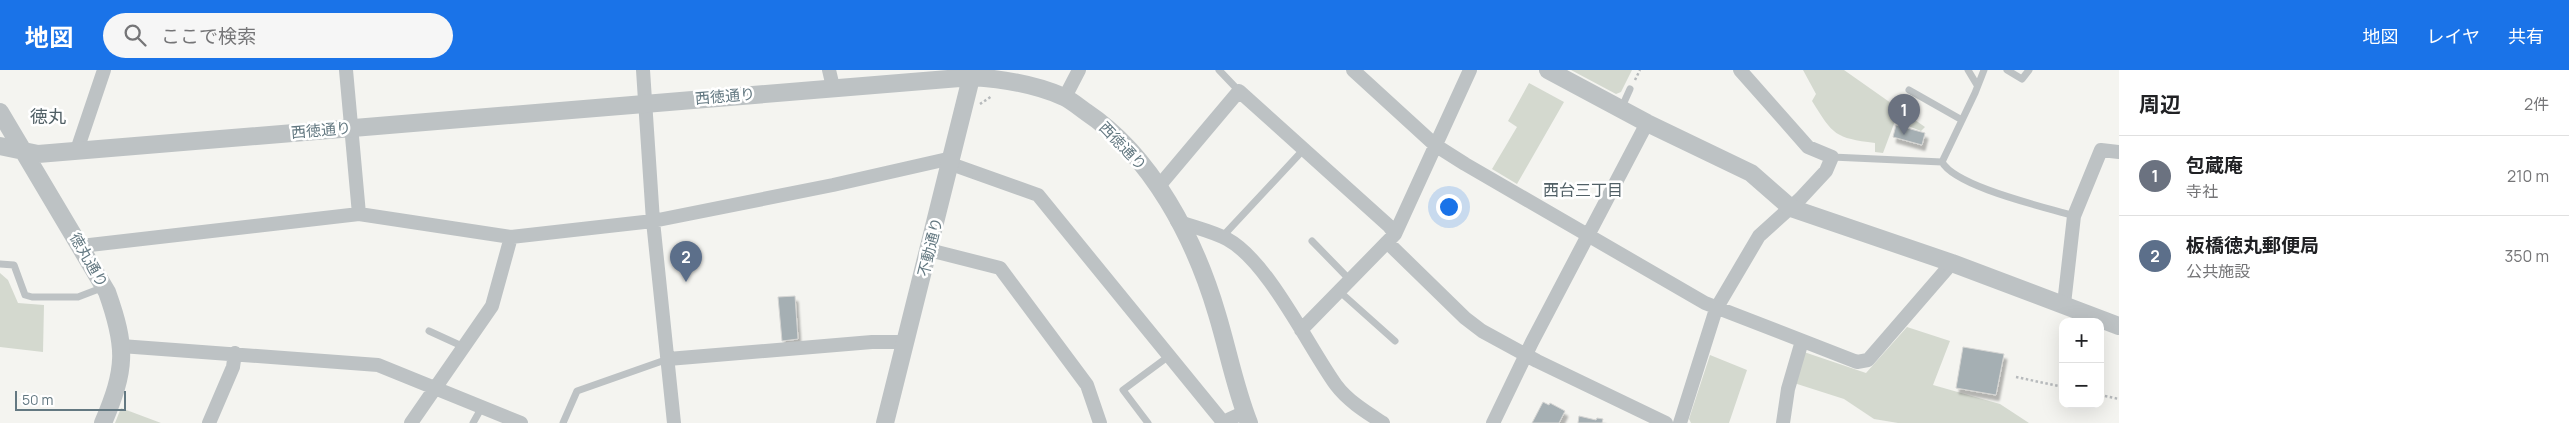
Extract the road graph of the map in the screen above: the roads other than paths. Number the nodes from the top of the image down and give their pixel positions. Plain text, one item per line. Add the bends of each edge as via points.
1 (104, 70) edge
2 (346, 70) edge
3 (643, 70) edge
4 (1079, 70) edge
5 (1219, 70) edge
6 (1353, 70) edge
7 (1470, 70) edge
8 (1548, 70) edge
9 (1740, 70) edge
10 (1968, 70) edge
11 (1984, 70) edge
12 (2007, 70) edge
13 (2029, 70) edge
14 (973, 73) edge
15 (831, 79) edge
16 (1977, 85) junction
17 (1630, 89) dead end
18 (1908, 90) dead end
19 (1239, 91) junction
20 (1065, 97) junction
21 (646, 102) junction
22 (1620, 109) junction
23 (0, 112) edge
24 (1962, 120) junction
25 (1647, 123) junction
26 (350, 127) junction
27 (1435, 145) junction
28 (0, 146) edge
29 (1305, 148) junction
30 (77, 150) junction
31 (22, 151) junction
32 (2119, 152) edge
33 (1832, 157) junction
34 (951, 161) junction
35 (1942, 162) junction
36 (1159, 186) junction
37 (1791, 208) junction
38 (359, 214) junction
39 (2074, 216) junction
40 (654, 221) junction
41 (1177, 221) junction
42 (1589, 235) junction
43 (511, 236) junction
44 (1222, 237) junction
45 (1391, 238) junction
46 (1312, 241) dead end
47 (81, 246) junction
48 (929, 250) junction
49 (1952, 263) junction
50 (0, 264) edge
51 (1350, 280) junction
52 (104, 286) junction
53 (1339, 291) junction
54 (2064, 304) junction
55 (1716, 308) junction
56 (2119, 326) edge
57 (1301, 330) junction
58 (429, 331) dead end
59 (1802, 341) junction
60 (905, 342) junction
61 (1395, 342) dead end
62 (122, 346) junction
63 (465, 347) junction
64 (235, 353) junction
65 (1527, 355) junction
66 (1169, 356) junction
67 (668, 359) junction
68 (435, 388) junction
69 (482, 407) junction
70 (1247, 417) edge
71 (1223, 422) edge
72 (102, 423) edge
73 (209, 423) edge
74 (411, 423) edge
75 (473, 423) edge
76 (521, 423) edge
77 (564, 423) edge
78 (674, 423) edge
79 (885, 423) edge
80 (1100, 423) edge
81 (1148, 423) edge
82 (1383, 423) edge
83 (1493, 423) edge
84 (1666, 423) edge
85 (1680, 423) edge
86 (1783, 423) edge

1 - 30 street
2 - 26 street
3 - 21 street
4 - 20 street
5 - 19 lane
6 - 27 street
7 - 27 street
8 - 22 street
9 - 33 street via 1808,147
10 - 16 lane
11 - 16 lane
12 - 13 lane via 2022,80
14 - 15 street, 西徳通り
14 - 20 street, 西徳通り
14 - 34 street, 不動通り
15 - 21 street, 西徳通り
16 - 24 lane
17 - 22 lane
18 - 24 lane
19 - 29 street
19 - 36 street
20 - 36 street, 西徳通り via 1118,136
21 - 26 street, 西徳通り
21 - 40 street
22 - 25 street
23 - 31 street, 徳丸通り
24 - 35 lane
25 - 37 street via 1751,173
25 - 42 street
26 - 30 street, 西徳通り
26 - 38 street
27 - 42 street
27 - 45 street
28 - 31 street, 西徳通り
29 - 44 lane
29 - 45 street via 1389,226
30 - 31 street, 西徳通り via 38,154
31 - 47 street, 徳丸通り
32 - 39 street via 2102,150
33 - 35 lane
33 - 37 street via 1826,171
34 - 40 street
34 - 48 street, 不動通り
34 - 66 street via 1038,195
35 - 39 lane via 1965,182
36 - 41 street, 西徳通り
37 - 49 street
37 - 55 street via 1758,236
38 - 43 street
38 - 47 street
39 - 54 street
40 - 43 street
40 - 67 street
41 - 44 street
41 - 70 street, 西徳通り via 1209,290
42 - 55 street
42 - 65 street
43 - 63 street via 492,306
44 - 57 street via 1246,254 1262,271
45 - 51 street
45 - 65 street via 1467,321
46 - 51 lane
47 - 52 street, 徳丸通り
48 - 60 street, 不動通り
48 - 80 street via 1000,268 1087,385
49 - 54 street
49 - 59 street via 1868,360 1857,362
50 - 52 lane via 14,264 25,294 32,298 78,298
51 - 53 street
52 - 62 street, 徳丸通り via 118,323
53 - 57 street
53 - 61 lane
54 - 56 street
55 - 59 street
55 - 85 street
57 - 82 street via 1337,386 1354,404
58 - 63 lane
59 - 86 street via 1788,389
60 - 67 street via 863,342
60 - 79 street, 不動通り
62 - 64 street
62 - 72 street, 徳丸通り via 122,371
63 - 68 street
64 - 68 street via 378,365
64 - 73 street via 233,366
65 - 83 street
65 - 84 street
66 - 71 street
66 - 81 lane via 1123,390
67 - 77 lane via 577,391
67 - 78 street
68 - 69 street
68 - 74 street
69 - 75 lane
69 - 76 street
70 - 71 street

